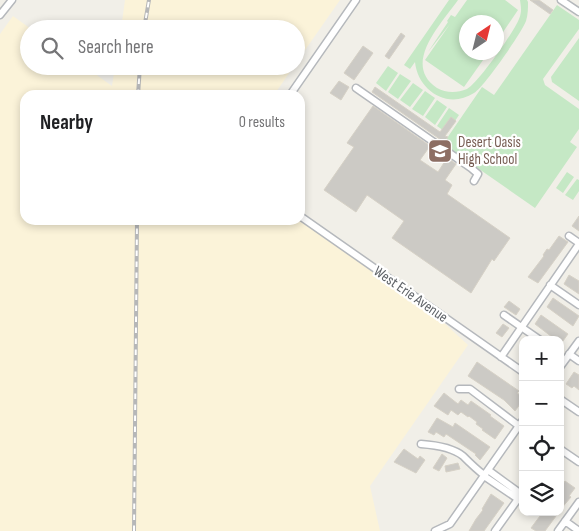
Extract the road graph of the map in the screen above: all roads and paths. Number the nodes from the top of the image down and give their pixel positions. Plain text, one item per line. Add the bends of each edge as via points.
1 (12, 0) edge
2 (356, 0) edge
3 (561, 0) edge
4 (2, 7) edge
5 (579, 12) edge
6 (0, 16) edge
7 (305, 73) edge
8 (304, 75) edge
9 (356, 88) dead end
10 (293, 90) edge
11 (474, 181) dead end
12 (305, 220) edge
13 (569, 236) dead end
14 (579, 244) edge
15 (550, 285) junction
16 (579, 305) edge
17 (504, 316) dead end
18 (522, 327) junction
19 (534, 336) edge
20 (579, 341) edge
21 (570, 354) junction
22 (501, 357) junction
23 (579, 361) edge
24 (564, 362) edge
25 (519, 369) edge
26 (459, 389) dead end
27 (564, 402) edge
28 (579, 412) edge
29 (519, 422) edge
30 (519, 426) edge
31 (421, 444) dead end
32 (564, 452) edge
33 (579, 462) edge
34 (485, 474) junction
35 (519, 494) edge
36 (519, 498) edge
37 (579, 502) edge
38 (565, 521) junction
39 (435, 531) edge
40 (495, 531) edge
41 (558, 531) edge
42 (579, 531) edge

1 - 4 street
2 - 7 street
3 - 5 street
4 - 6 street
8 - 10 street
9 - 11 street via 471,168 478,174
12 - 22 street, West Erie Avenue
13 - 14 street
14 - 15 street
15 - 16 street
15 - 18 street
17 - 18 street
18 - 19 street
18 - 22 street
20 - 21 street
21 - 23 street
21 - 24 street
22 - 25 street, West Erie Avenue
26 - 29 street via 470,389
27 - 28 street
30 - 34 street
31 - 34 street via 454,450
32 - 33 street
34 - 35 street
34 - 39 street via 450,524
36 - 40 street
37 - 38 street
38 - 41 street
38 - 42 street

